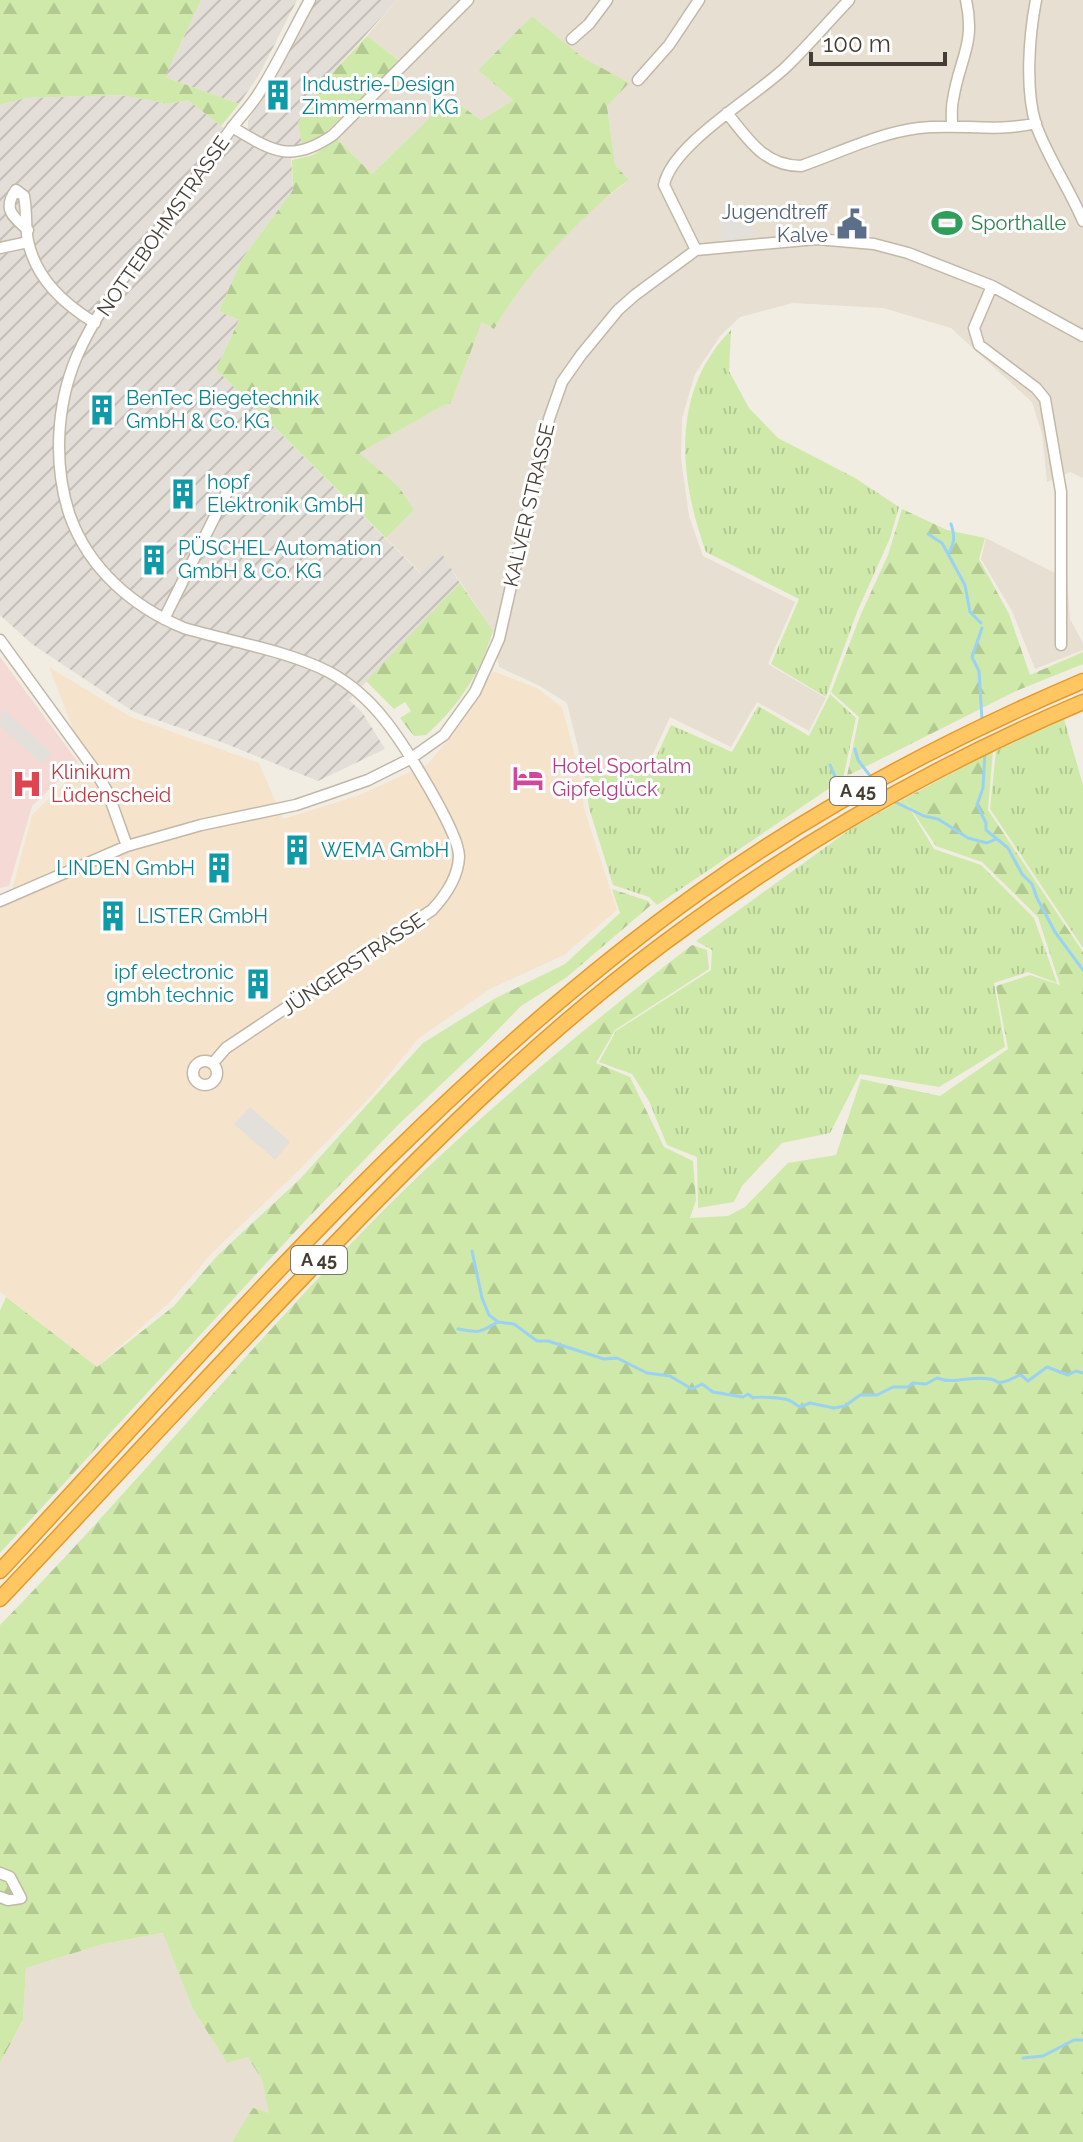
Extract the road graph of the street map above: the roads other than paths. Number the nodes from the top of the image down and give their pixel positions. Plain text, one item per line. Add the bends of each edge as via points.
1 (310, 0) edge
2 (468, 0) edge
3 (607, 0) edge
4 (699, 0) edge
5 (849, 0) edge
6 (966, 0) edge
7 (1036, 0) edge
8 (572, 39) dead end
9 (638, 80) dead end
10 (727, 113) junction
11 (1036, 123) junction
12 (952, 125) junction
13 (232, 127) junction
14 (1083, 221) edge
15 (0, 248) edge
16 (696, 250) junction
17 (992, 286) junction
18 (95, 323) junction
19 (1083, 336) edge
20 (232, 482) dead end
21 (164, 619) junction
22 (0, 640) edge
23 (1061, 645) dead end
24 (1083, 681) edge
25 (1083, 702) edge
26 (410, 759) junction
27 (127, 846) junction
28 (0, 901) edge
29 (213, 1063) dead end
30 (0, 1571) edge
31 (0, 1599) edge
32 (0, 1873) edge
33 (0, 1897) edge

1 - 13 street, NOTTEBOHMSTRASSE via 267,79
2 - 13 street via 315,147 281,152
3 - 8 street
4 - 9 street
5 - 10 street via 785,68
6 - 12 street via 971,24 952,100
7 - 11 street via 1030,47
10 - 12 street via 757,150 788,166 904,130
10 - 16 street via 703,133 664,185
11 - 12 street via 1009,129
11 - 14 street
13 - 18 street, NOTTEBOHMSTRASSE
15 - 18 street via 28,236 38,269 54,294
16 - 17 street via 840,239 908,253
16 - 26 street, KALVER STRASSE via 618,310 562,382 499,639 455,723
17 - 19 street
17 - 23 street via 974,328 979,345 1045,399 1061,492
18 - 21 street, NOTTEBOHMSTRASSE via 77,356 64,401 59,440 63,491 89,554 132,600
20 - 21 street
21 - 26 street, NOTTEBOHMSTRASSE via 328,672 350,685 386,720
22 - 27 street via 96,772
24 - 30 highway, A 45 via 913,759 859,790 750,857 584,981 489,1064 295,1255
25 - 31 highway, A 45 via 921,778 810,842 661,945 431,1146
26 - 27 street, KALVER STRASSE via 314,800
26 - 29 street, JÜNGERSTRASSE via 458,847 457,869 446,894 432,910 226,1048
27 - 28 street, KALVER STRASSE
32 - 33 street via 10,1877 21,1898

